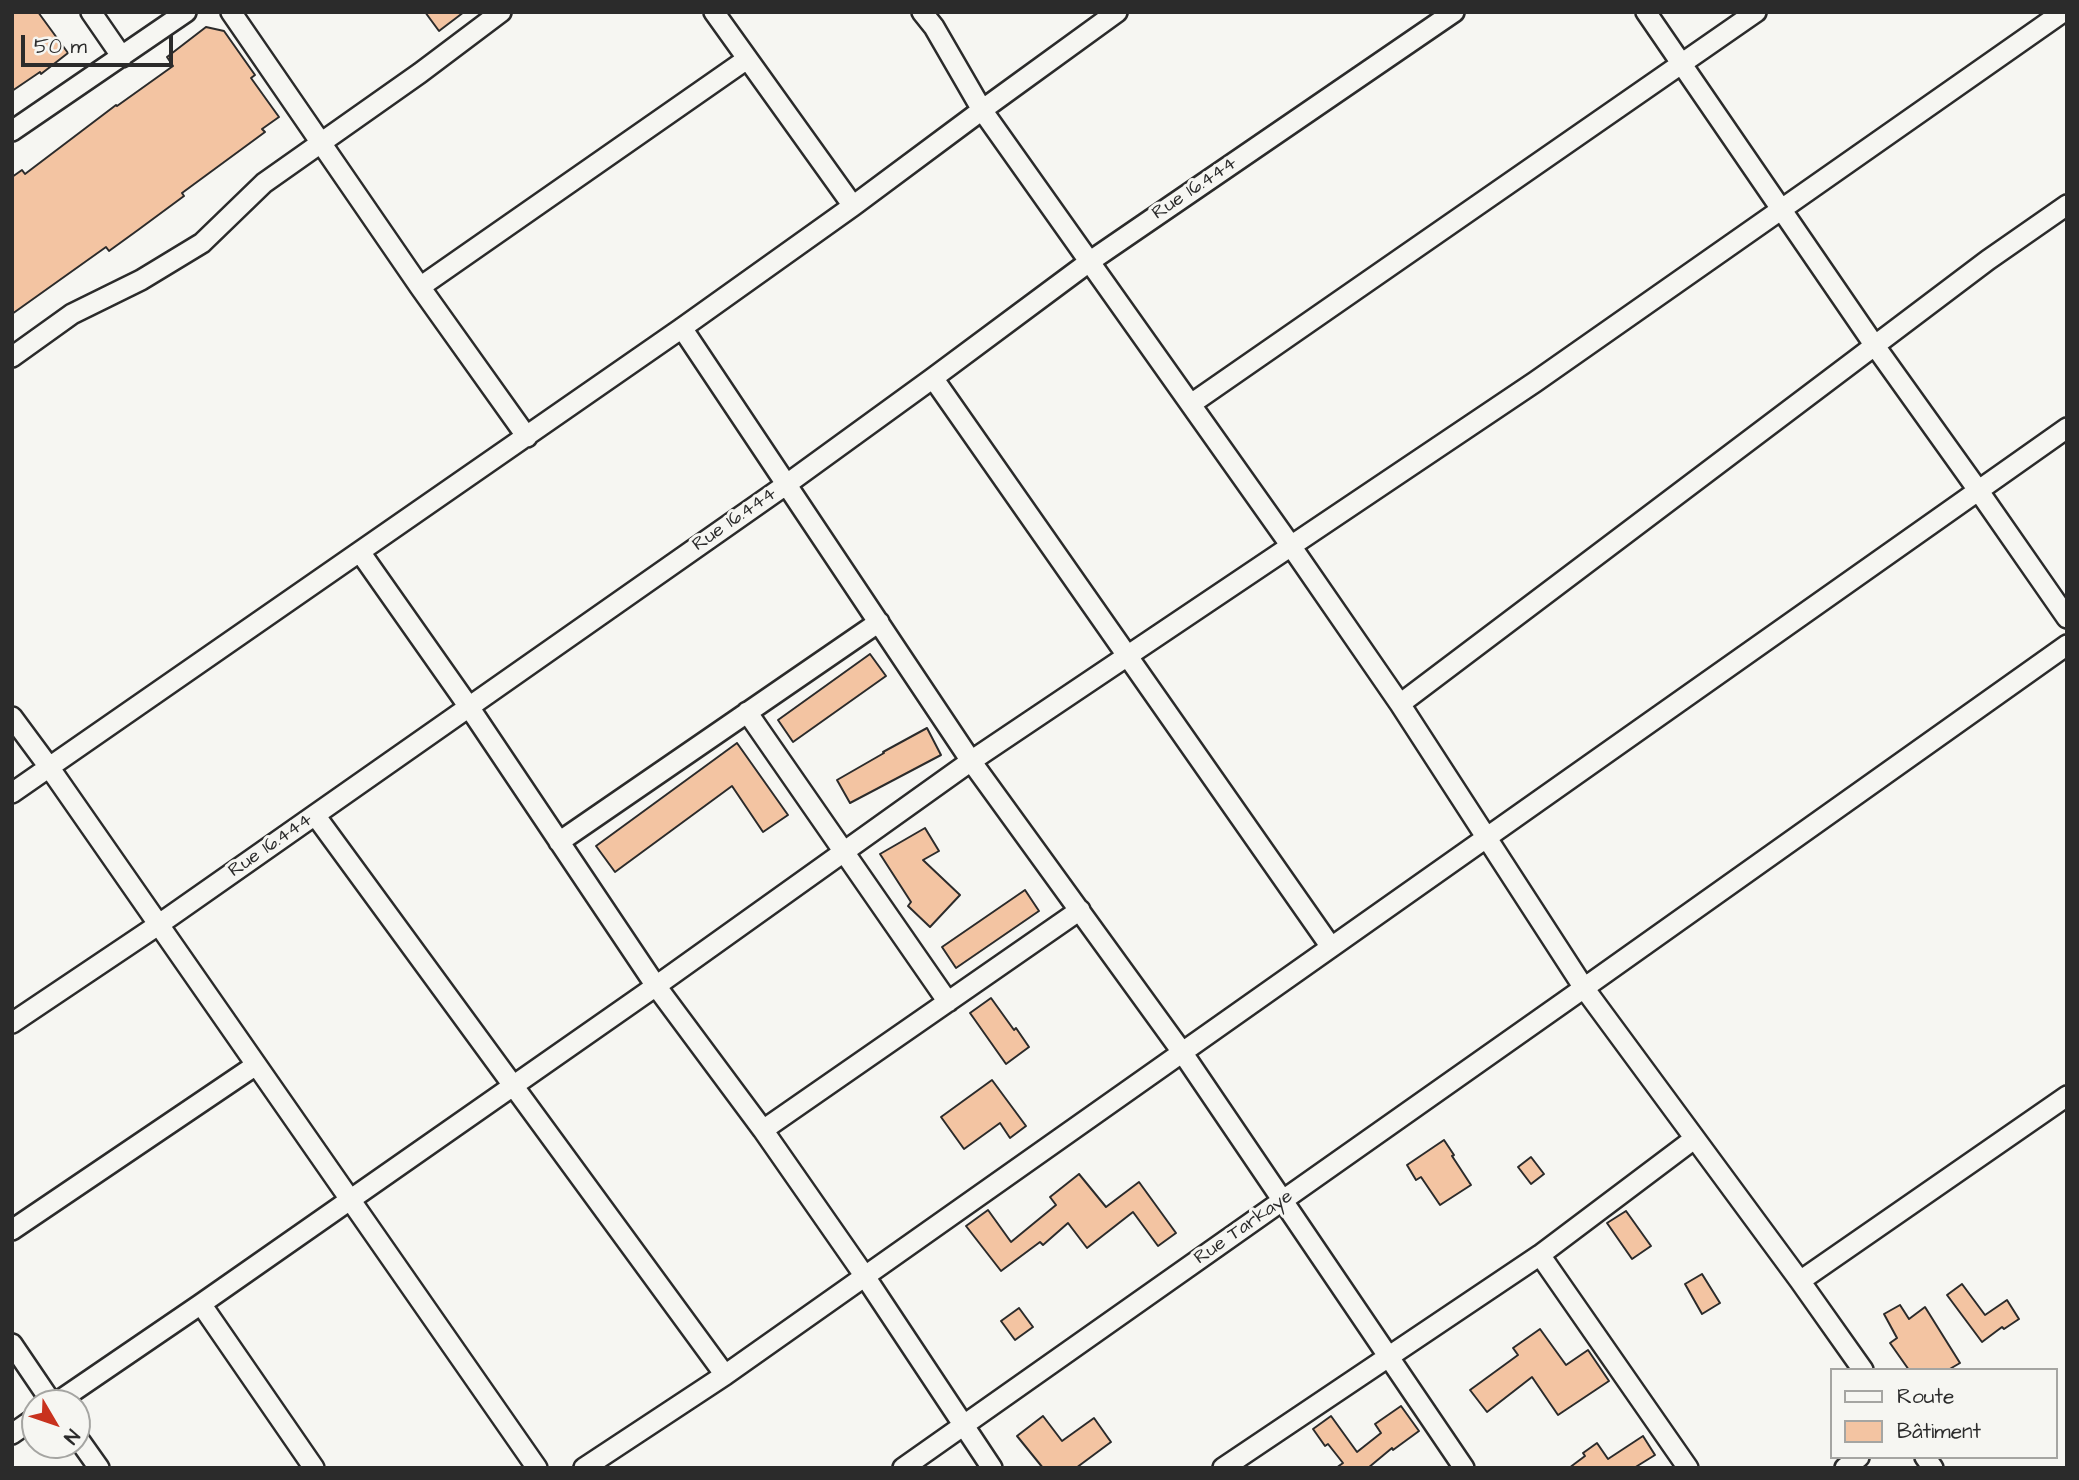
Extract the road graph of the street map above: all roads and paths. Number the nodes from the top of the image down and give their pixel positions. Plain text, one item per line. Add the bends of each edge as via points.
1 (91, 12) edge
2 (186, 12) edge
3 (231, 12) edge
4 (500, 12) edge
5 (714, 12) edge
6 (922, 12) edge
7 (1117, 12) edge
8 (1454, 12) edge
9 (1646, 12) edge
10 (1756, 12) edge
11 (2063, 12) edge
12 (122, 57) junction
13 (747, 59) junction
14 (1682, 63) junction
15 (982, 110) junction
16 (12, 131) edge
17 (320, 143) junction
18 (2067, 205) edge
19 (853, 206) junction
20 (1781, 211) junction
21 (1089, 262) junction
22 (420, 287) junction
23 (681, 328) junction
24 (1875, 346) junction
25 (12, 356) edge
26 (933, 378) junction
27 (1191, 404) junction
28 (2067, 428) edge
29 (527, 437) junction
30 (787, 484) junction
31 (1978, 490) junction
32 (1292, 546) junction
33 (360, 552) junction
34 (2067, 618) edge
35 (879, 622) junction
36 (2067, 645) edge
37 (1129, 656) junction
38 (1400, 704) junction
39 (469, 707) junction
40 (747, 712) junction
41 (12, 718) edge
42 (971, 761) junction
43 (49, 767) junction
44 (12, 793) edge
45 (315, 815) junction
46 (1485, 837) junction
47 (559, 842) junction
48 (844, 851) junction
49 (1080, 910) junction
50 (158, 925) junction
51 (1331, 947) junction
52 (656, 986) junction
53 (1584, 988) junction
54 (948, 1002) junction
55 (12, 1023) edge
56 (1182, 1052) junction
57 (256, 1065) junction
58 (513, 1086) junction
59 (2067, 1096) edge
60 (763, 1130) junction
61 (1694, 1139) junction
62 (350, 1200) junction
63 (1283, 1201) junction
64 (12, 1230) edge
65 (1540, 1255) junction
66 (864, 1275) junction
67 (1800, 1281) junction
68 (201, 1304) junction
69 (12, 1344) edge
70 (1388, 1355) junction
71 (1862, 1368) edge
72 (724, 1375) junction
73 (44, 1389) edge
74 (75, 1389) edge
75 (964, 1425) junction
76 (314, 1468) edge
77 (537, 1468) edge
78 (584, 1468) edge
79 (904, 1468) edge
80 (992, 1468) edge
81 (1223, 1468) edge
82 (1464, 1468) edge
83 (1688, 1468) edge

1 - 12 street
2 - 12 street
3 - 17 street
4 - 17 street
5 - 13 street
6 - 15 street
7 - 15 street
8 - 21 street, Rue 16.444
9 - 14 street
10 - 14 street
11 - 20 street
12 - 16 street
13 - 19 street
13 - 22 street
14 - 20 street
14 - 27 street
15 - 19 street
15 - 21 street
17 - 22 street
17 - 25 street via 264,183 202,243 72,314
18 - 24 street
19 - 23 street
20 - 24 street
20 - 32 street
21 - 26 street, Rue 16.444
21 - 27 street
22 - 29 street
23 - 29 street
23 - 30 street
24 - 31 street
24 - 38 street
26 - 30 street, Rue 16.444
26 - 37 street
27 - 32 street
28 - 31 street
29 - 33 street
30 - 35 street
30 - 39 street, Rue 16.444
31 - 34 street
31 - 46 street
32 - 37 street
32 - 38 street
33 - 39 street
33 - 43 street
35 - 40 street
35 - 42 street
36 - 53 street, Rue Tarkaye
37 - 42 street
37 - 51 street
38 - 46 street
39 - 45 street, Rue 16.444
39 - 47 street
40 - 47 street
40 - 48 street
41 - 43 street
42 - 48 street
42 - 49 street
43 - 44 street
43 - 50 street
45 - 50 street, Rue 16.444
45 - 58 street
46 - 51 street
46 - 53 street
47 - 52 street
48 - 52 street
48 - 54 street
49 - 54 street
49 - 56 street
50 - 55 street, Rue 16.444
50 - 57 street
51 - 56 street
52 - 58 street
52 - 60 street
53 - 61 street
53 - 63 street, Rue Tarkaye
54 - 60 street
56 - 63 street
56 - 66 street
57 - 62 street
57 - 64 street
58 - 62 street
58 - 72 street
59 - 67 street
60 - 66 street
61 - 65 street
61 - 67 street
62 - 68 street
62 - 77 street
63 - 70 street
63 - 75 street, Rue Tarkaye
65 - 70 street
65 - 83 street
66 - 72 street
66 - 75 street
67 - 71 street
68 - 74 street
68 - 76 street
69 - 73 street
70 - 81 street
70 - 82 street
72 - 78 street
75 - 79 street, Rue Tarkaye
75 - 80 street

